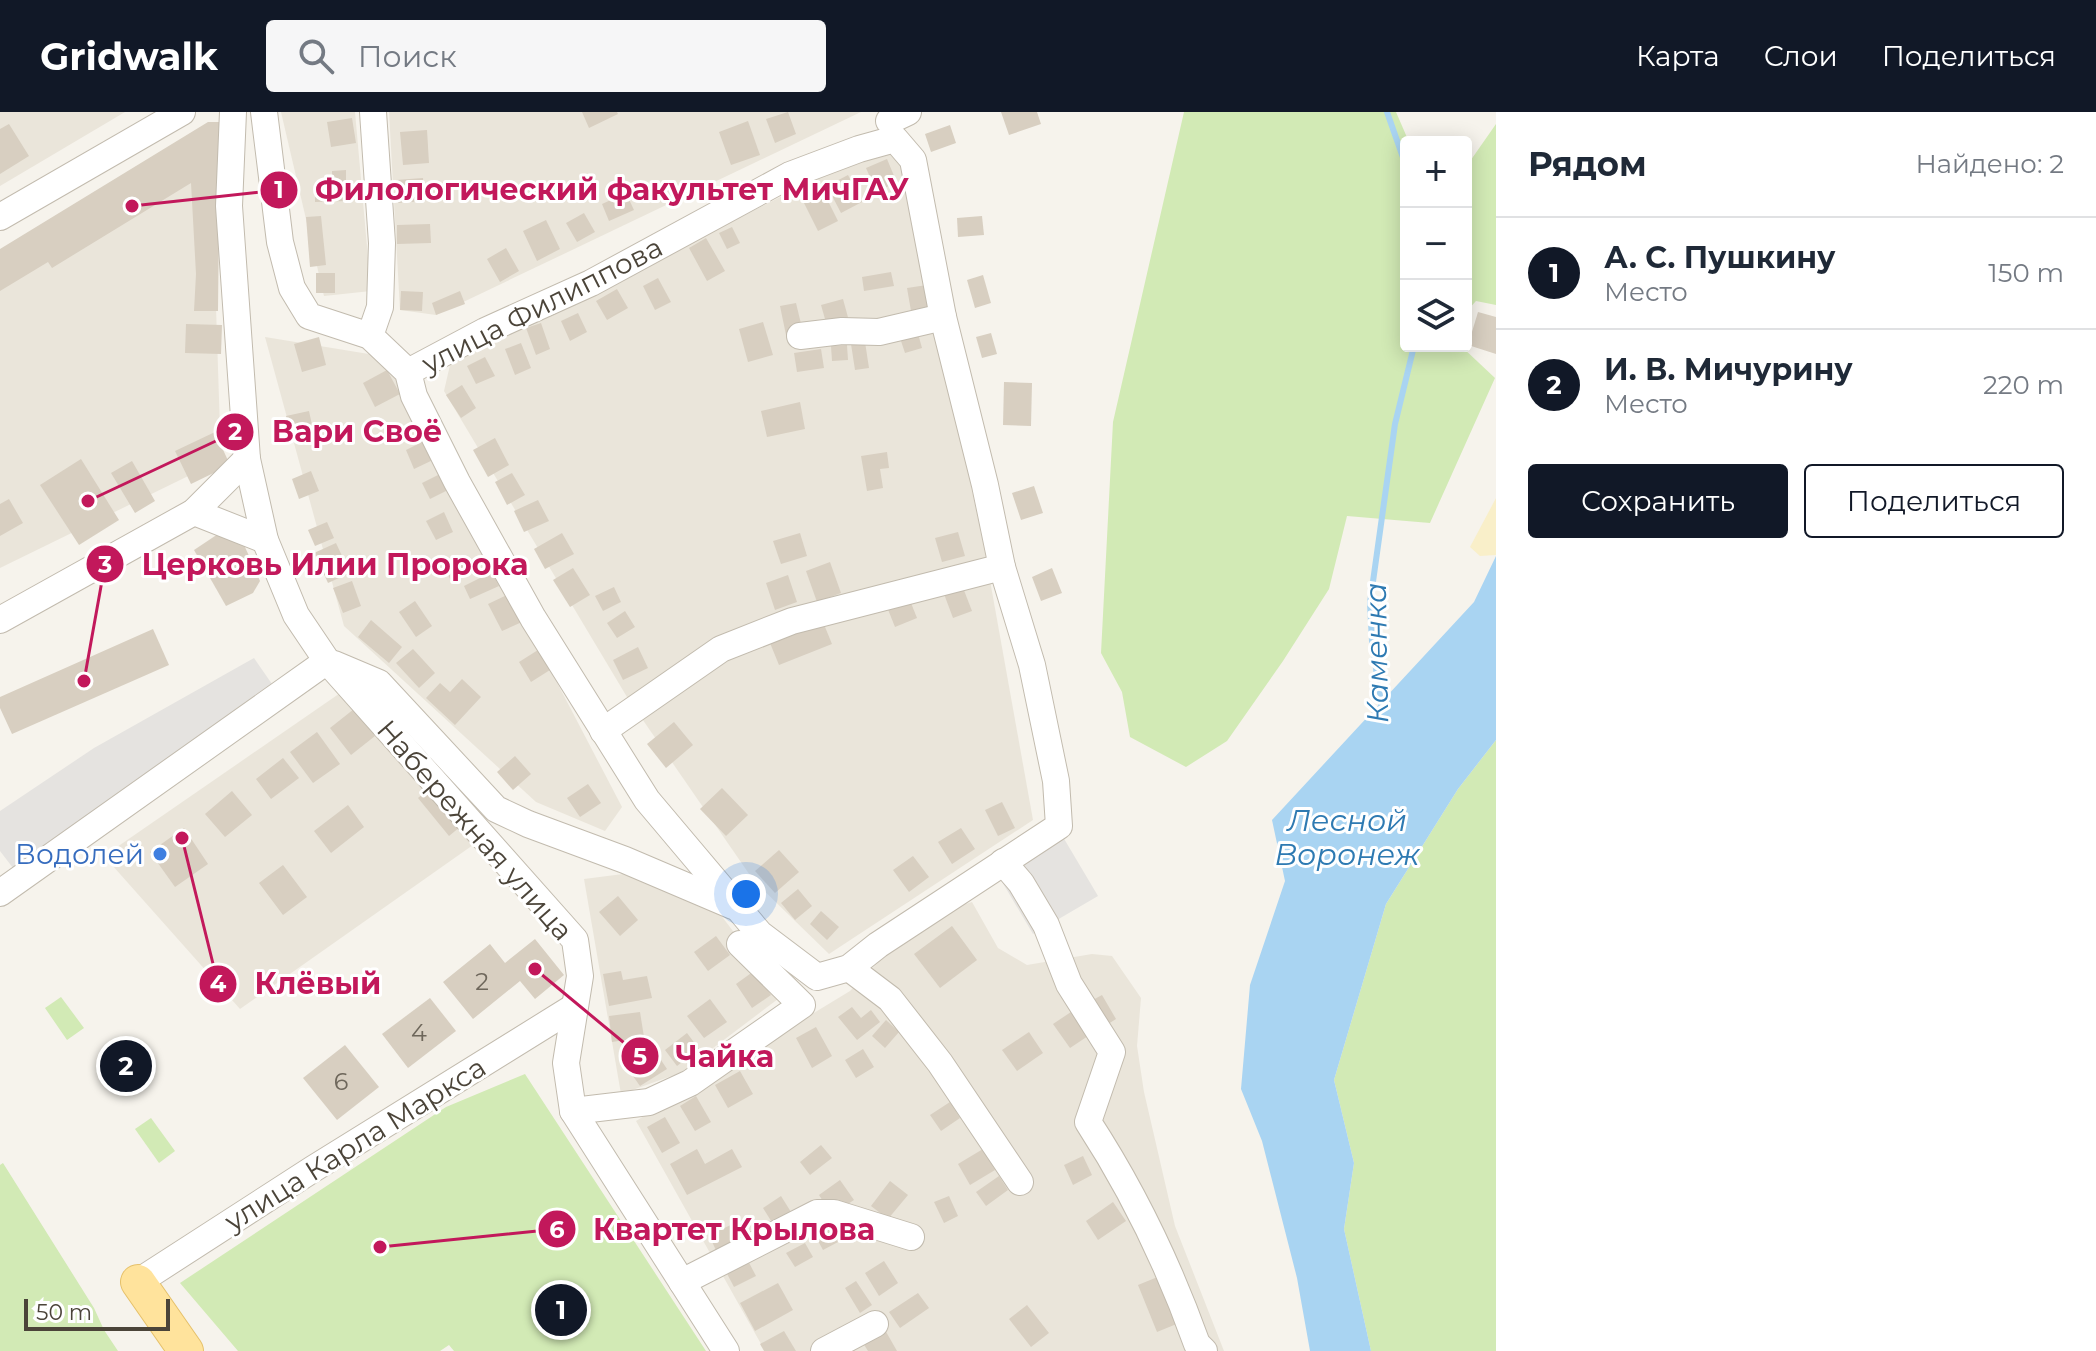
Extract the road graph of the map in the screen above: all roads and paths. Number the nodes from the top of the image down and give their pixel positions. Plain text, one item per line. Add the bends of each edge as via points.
1 (182, 112) edge
2 (233, 112) edge
3 (264, 112) edge
4 (373, 112) edge
5 (897, 124) edge
6 (0, 217) edge
7 (943, 317) junction
8 (370, 336) junction
9 (800, 336) dead end
10 (408, 372) junction
11 (247, 459) junction
12 (194, 512) junction
13 (265, 540) junction
14 (1002, 567) junction
15 (0, 620) edge
16 (327, 661) junction
17 (603, 731) junction
18 (1003, 862) junction
19 (0, 893) edge
20 (738, 909) junction
21 (740, 944) dead end
22 (849, 968) junction
23 (574, 1007) junction
24 (573, 1111) junction
25 (1020, 1182) dead end
26 (911, 1237) dead end
27 (138, 1282) joint
28 (682, 1282) junction
29 (875, 1324) dead end
30 (1197, 1349) edge
31 (186, 1351) edge
32 (726, 1351) edge
33 (824, 1351) edge

1 - 6 street
2 - 11 street, Набережная улица via 229,206
3 - 8 street, Набережная улица via 280,242 292,288 309,316
4 - 8 street via 382,243 380,307
5 - 7 street via 913,160
5 - 10 street, улица Филиппова via 859,149 790,175 591,283
7 - 9 street via 879,332
7 - 14 street
8 - 10 street, Набережная улица
10 - 17 street, Набережная улица via 414,396 457,482
11 - 12 street
11 - 13 street, Набережная улица
12 - 13 street
12 - 15 street
13 - 16 street, Набережная улица via 296,615
14 - 17 street via 792,621 721,649
14 - 18 street via 1032,665 1056,781 1059,826
16 - 19 street
16 - 20 street, Набережная улица via 379,683 496,809
16 - 23 street, Набережная улица via 575,940 580,976
17 - 20 street, Набережная улица via 647,800
18 - 22 street
18 - 30 street via 1046,925 1069,984 1112,1052 1088,1122 1163,1255
20 - 22 street, Набережная улица via 760,934 817,977
21 - 24 street via 802,1005 690,1083 649,1102
22 - 25 street via 890,999
23 - 24 street, Набережная улица via 566,1063
23 - 27 street, улица Карла Маркса
24 - 28 street, Набережная улица
26 - 28 street via 834,1213 817,1213
27 - 31 main road
28 - 32 street, Набережная улица
29 - 33 street

